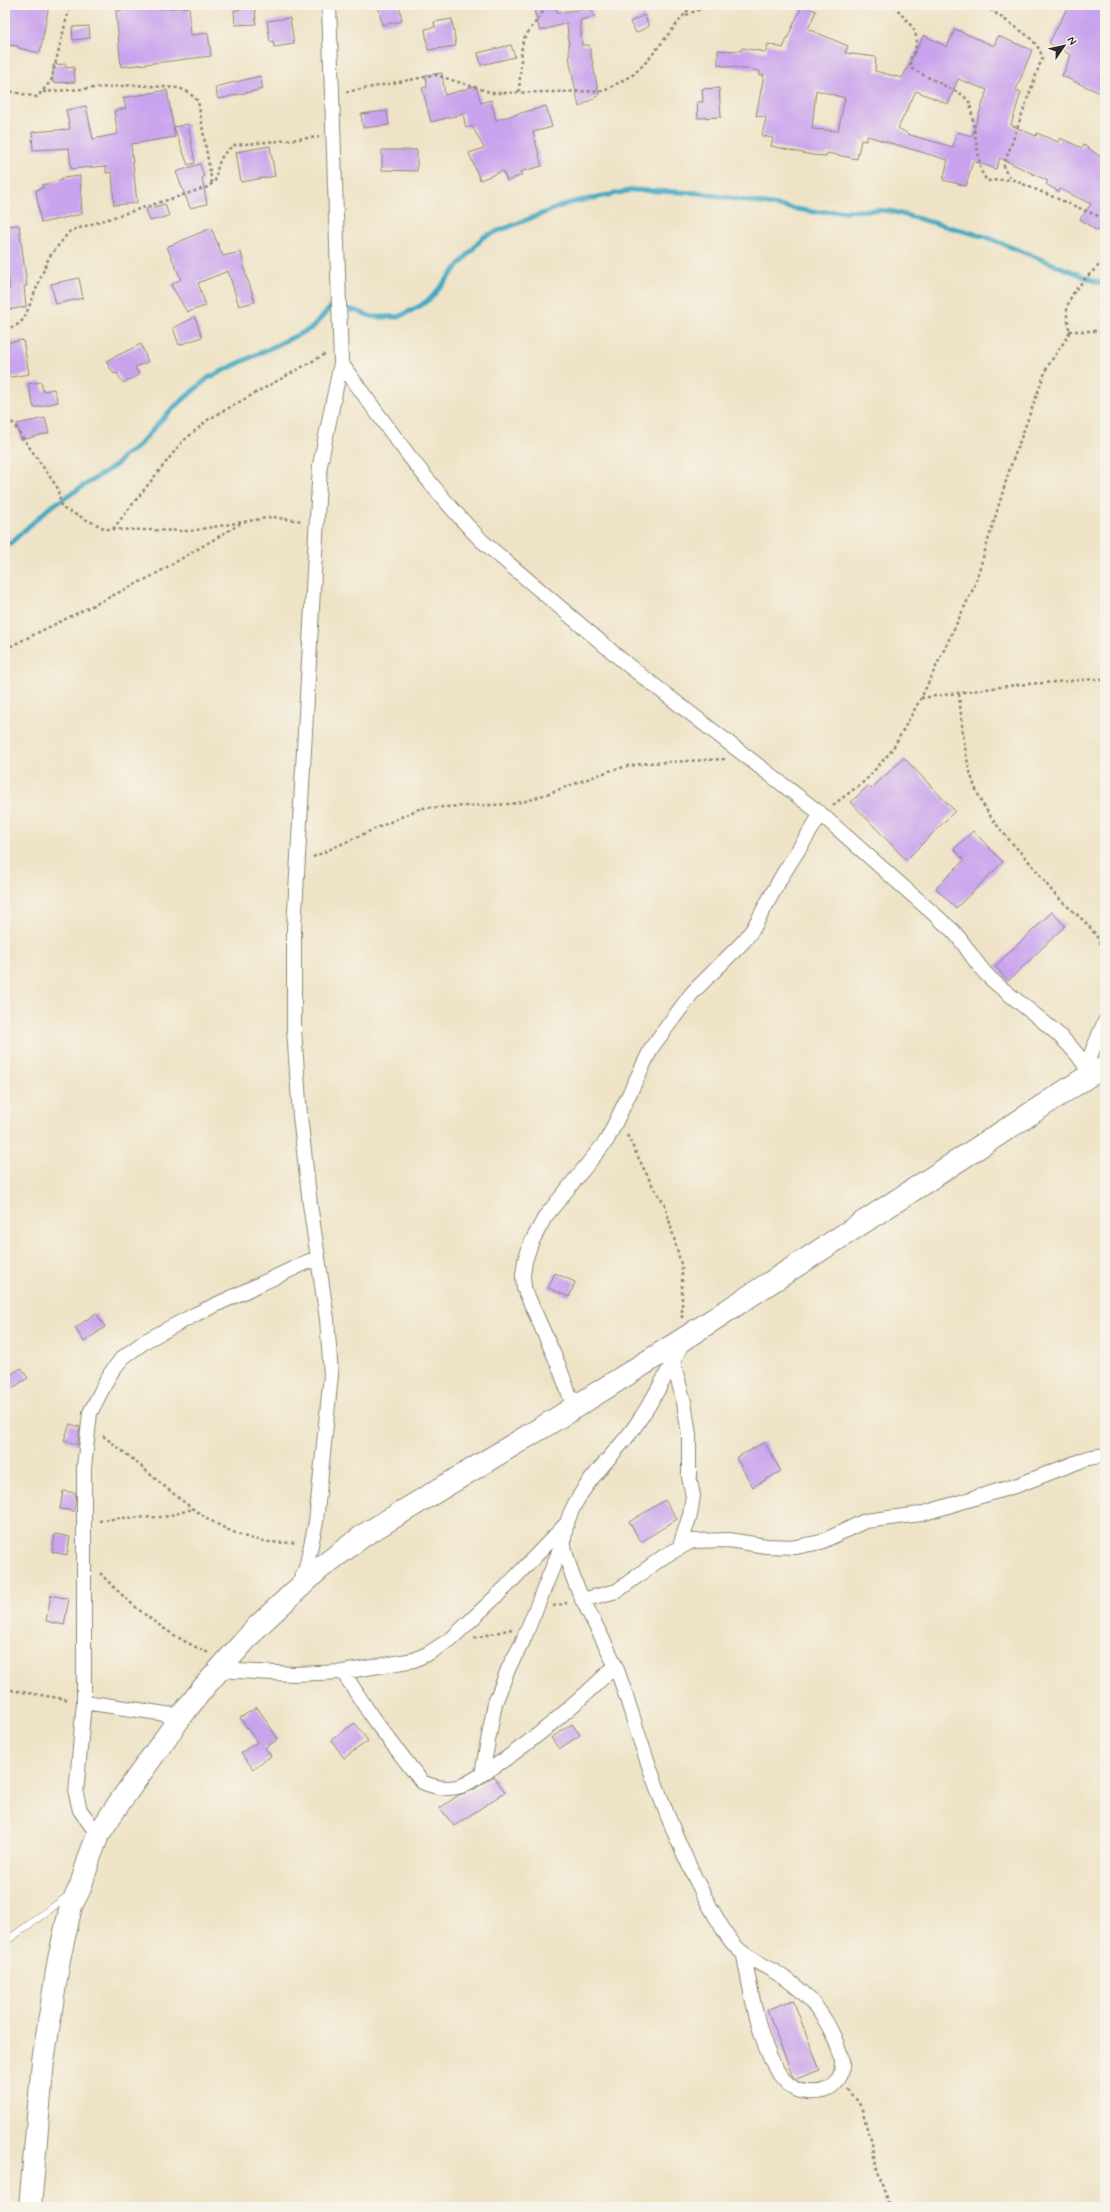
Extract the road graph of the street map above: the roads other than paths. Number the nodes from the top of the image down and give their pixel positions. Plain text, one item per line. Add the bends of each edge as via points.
1 (329, 5) edge
2 (341, 363) junction
3 (821, 814) junction
4 (1105, 1021) edge
5 (1098, 1069) edge
6 (318, 1257) junction
7 (685, 1338) junction
8 (673, 1362) junction
9 (574, 1407) junction
10 (1105, 1455) edge
11 (565, 1525) junction
12 (563, 1542) junction
13 (680, 1546) junction
14 (296, 1592) junction
15 (582, 1600) junction
16 (222, 1665) junction
17 (615, 1666) junction
18 (343, 1672) junction
19 (84, 1702) junction
20 (182, 1715) junction
21 (482, 1774) junction
22 (98, 1835) junction
23 (80, 1888) junction
24 (5, 1942) edge
25 (744, 1956) junction
26 (30, 2207) edge

1 - 2 street
2 - 3 street via 387,427 463,522 482,541 629,666
2 - 6 street via 320,465 294,928 294,1029 300,1116
3 - 5 street via 952,930 988,976
3 - 9 street via 744,941 692,993 652,1047 607,1140 545,1218 531,1243 524,1268 524,1288
4 - 5 street
5 - 7 main road
6 - 14 street via 327,1319 331,1375 313,1539 306,1568
6 - 19 street via 147,1340 122,1358 110,1374 90,1413 84,1467
7 - 8 street
7 - 9 main road
8 - 11 street via 661,1386 631,1431 572,1508
8 - 13 street via 684,1402 689,1435 689,1477 693,1496
9 - 14 main road via 364,1535 319,1569
10 - 13 street via 1088,1458 1018,1486 921,1514 865,1522 821,1542 796,1547 766,1546 729,1540 692,1541
11 - 12 street
11 - 18 street via 505,1588 451,1639 414,1660
12 - 15 street
12 - 21 street via 495,1702
13 - 15 street via 617,1591
14 - 16 main road via 257,1627
15 - 17 street
16 - 18 street via 294,1674
16 - 20 main road
17 - 21 street via 550,1726
17 - 25 street via 656,1785 679,1840 723,1930
18 - 21 street via 374,1720 422,1782 434,1788 462,1786
19 - 20 street via 159,1714
19 - 22 street via 76,1783 77,1802
20 - 22 main road
22 - 23 main road
23 - 24 lane
23 - 26 main road via 71,1906 59,1959 44,2053
25 - 25 street via 756,2015 776,2069 789,2086 802,2092 821,2092 834,2086 842,2071 842,2057 830,2027 818,2009 800,1990 776,1972

